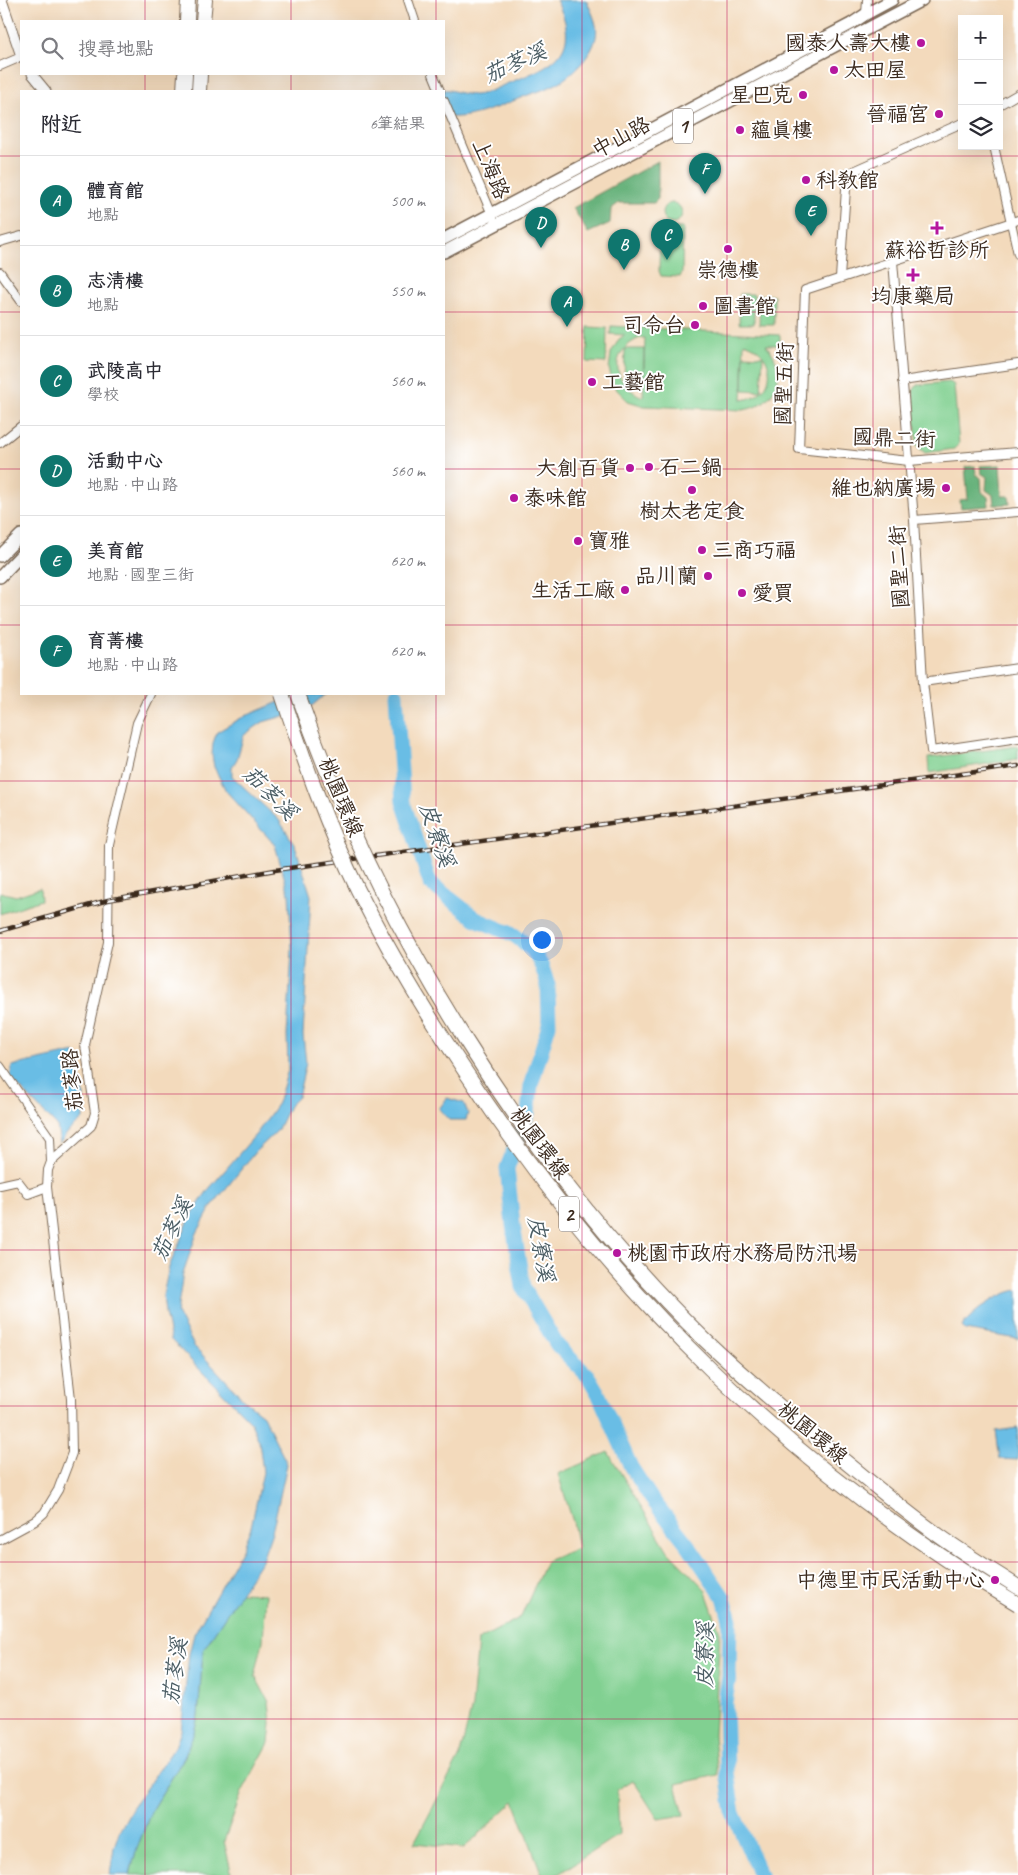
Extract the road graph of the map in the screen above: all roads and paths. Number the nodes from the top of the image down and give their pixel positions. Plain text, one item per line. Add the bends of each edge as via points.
1 (2, 0) edge
2 (188, 0) edge
3 (204, 0) edge
4 (408, 0) edge
5 (867, 0) edge
6 (892, 0) edge
7 (922, 0) edge
8 (866, 14) junction
9 (187, 20) edge
10 (203, 20) edge
11 (416, 20) edge
12 (20, 54) edge
13 (20, 57) edge
14 (0, 66) edge
15 (33, 75) edge
16 (185, 75) edge
17 (200, 75) edge
18 (433, 75) edge
19 (45, 90) edge
20 (184, 90) edge
21 (199, 90) edge
22 (440, 90) edge
23 (1018, 94) edge
24 (1003, 103) edge
25 (445, 104) edge
26 (958, 125) edge
27 (995, 150) edge
28 (494, 219) junction
29 (1015, 221) edge
30 (20, 236) edge
31 (445, 239) edge
32 (0, 240) edge
33 (445, 251) edge
34 (1018, 254) edge
35 (893, 261) junction
36 (0, 272) edge
37 (840, 278) junction
38 (20, 300) edge
39 (1018, 364) edge
40 (902, 381) junction
41 (20, 427) edge
42 (0, 443) edge
43 (799, 449) joint
44 (1018, 452) edge
45 (909, 461) junction
46 (1018, 512) edge
47 (914, 520) junction
48 (20, 536) edge
49 (0, 556) edge
50 (20, 557) edge
51 (0, 576) edge
52 (1018, 668) edge
53 (923, 682) junction
54 (151, 695) edge
55 (282, 695) edge
56 (298, 695) edge
57 (1018, 738) edge
58 (0, 1066) edge
59 (51, 1162) junction
60 (0, 1185) edge
61 (47, 1187) junction
62 (0, 1540) edge
63 (1018, 1587) edge
64 (1018, 1604) edge

1 - 12 street
2 - 9 highway
3 - 10 highway
4 - 11 street
5 - 8 street
6 - 8 main road, 中山路 / 1
7 - 28 main road, 中山路 / 1
8 - 28 main road, 中山路 / 1
13 - 14 street
15 - 19 street
16 - 20 highway
17 - 21 highway
18 - 22 street
23 - 24 street
25 - 28 street, 上海路
26 - 37 street via 846,174
27 - 29 street
28 - 31 main road, 中山路 / 1
28 - 33 main road, 中山路 / 1
29 - 34 street
29 - 35 street
30 - 32 street
35 - 37 street
35 - 40 street, 國聖二街
36 - 38 street
37 - 43 street, 國聖五街 via 805,290
39 - 40 street
40 - 45 street, 國聖二街
41 - 42 street
43 - 45 street, 國鼎二街
44 - 45 street, 國鼎二街
45 - 47 street, 國聖二街
46 - 47 street
47 - 53 street, 國聖二街
48 - 49 main road
50 - 51 main road
52 - 53 street
53 - 57 street, 國聖二街 via 931,750
54 - 59 street, 茄苳路 via 137,723 109,845 108,942 85,1045 95,1113 91,1126
55 - 64 highway, 桃園環線 / 2, bridge via 358,890 407,980 493,1113 588,1239 631,1289 750,1408 927,1548
56 - 63 highway, 桃園環線 / 2, bridge via 377,881 423,967 507,1102 604,1229 703,1338 764,1395 936,1534
58 - 59 street via 50,1138
59 - 61 street
60 - 61 street via 18,1181 28,1194
61 - 62 street via 71,1399 72,1453 58,1490 44,1513 36,1521

